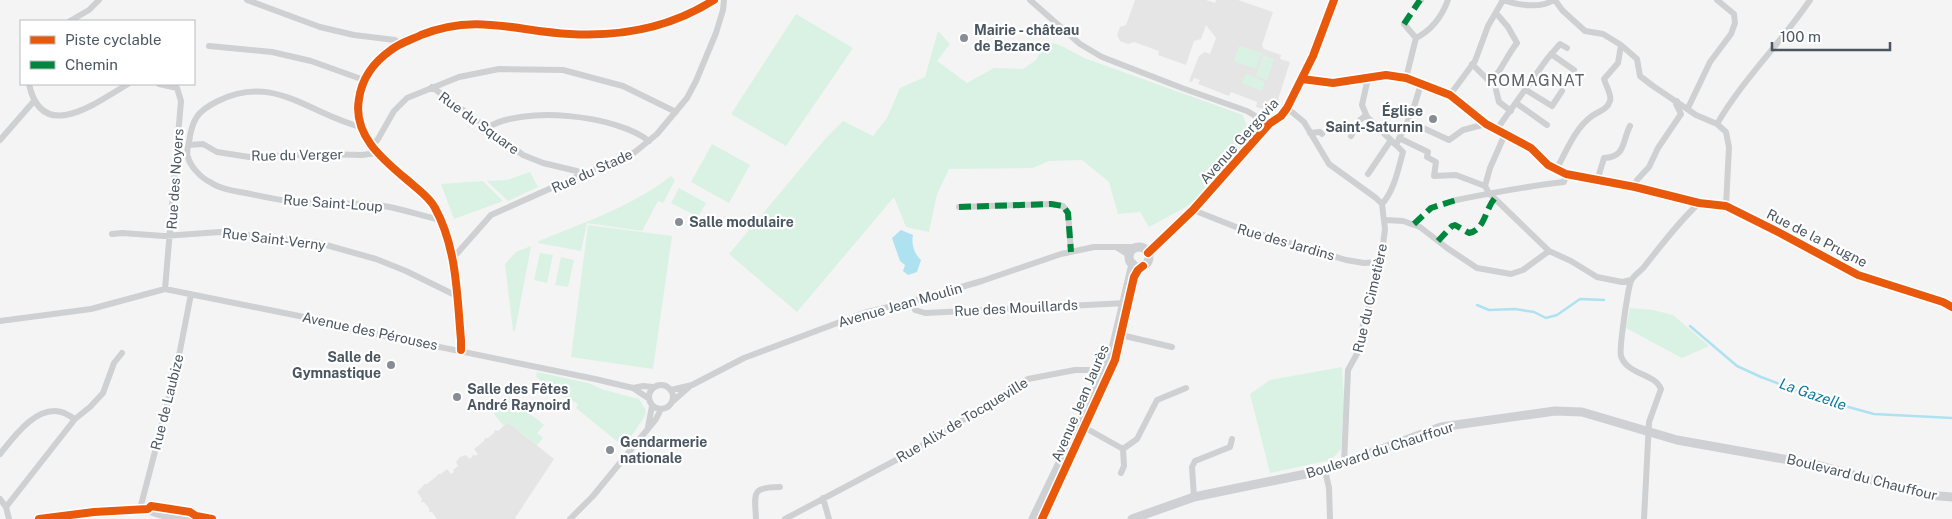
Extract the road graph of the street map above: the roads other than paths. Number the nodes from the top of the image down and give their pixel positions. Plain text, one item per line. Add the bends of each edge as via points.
1 (99, 0) edge
2 (247, 0) edge
3 (714, 0) edge
4 (724, 0) edge
5 (1030, 0) edge
6 (1334, 0) edge
7 (1448, 0) edge
8 (1504, 0) edge
9 (1554, 0) edge
10 (1717, 0) edge
11 (1810, 0) edge
12 (1496, 13) junction
13 (72, 20) edge
14 (1404, 24) dead end
15 (1416, 38) junction
16 (400, 44) junction
17 (1621, 45) junction
18 (209, 46) dead end
19 (1567, 48) dead end
20 (1549, 56) junction
21 (1472, 64) junction
22 (1574, 70) dead end
23 (1368, 78) junction
24 (1406, 78) junction
25 (1302, 79) junction
26 (364, 80) junction
27 (1421, 84) junction
28 (29, 85) edge
29 (126, 85) edge
30 (164, 85) edge
31 (432, 87) junction
32 (1496, 90) dead end
33 (1526, 90) junction
34 (1562, 91) dead end
35 (1450, 95) junction
36 (34, 101) junction
37 (1676, 101) junction
38 (1516, 103) junction
39 (1287, 108) junction
40 (1688, 108) junction
41 (1511, 111) junction
42 (676, 112) junction
43 (1367, 116) junction
44 (1408, 121) junction
45 (1269, 124) junction
46 (1486, 124) junction
47 (1717, 124) junction
48 (1547, 125) dead end
49 (1630, 126) dead end
50 (361, 127) junction
51 (487, 128) junction
52 (1497, 129) junction
53 (1310, 133) junction
54 (1322, 134) dead end
55 (1505, 134) junction
56 (1351, 136) dead end
57 (0, 140) edge
58 (649, 141) junction
59 (1396, 141) junction
60 (189, 144) junction
61 (372, 146) junction
62 (377, 153) junction
63 (176, 156) junction
64 (187, 156) junction
65 (1556, 170) junction
66 (585, 173) junction
67 (1368, 174) dead end
68 (1566, 174) junction
69 (1597, 181) junction
70 (1485, 186) junction
71 (1636, 187) junction
72 (1489, 193) junction
73 (1456, 200) dead end
74 (1699, 203) junction
75 (1382, 204) junction
76 (1726, 206) junction
77 (959, 207) dead end
78 (1191, 212) junction
79 (441, 220) junction
80 (1385, 220) junction
81 (112, 234) dead end
82 (170, 235) junction
83 (1115, 246) junction
84 (1136, 248) junction
85 (1549, 251) junction
86 (1071, 252) junction
87 (1148, 253) junction
88 (452, 258) junction
89 (1131, 260) junction
90 (1380, 262) junction
91 (1143, 266) junction
92 (1631, 280) junction
93 (165, 289) junction
94 (191, 294) junction
95 (457, 296) junction
96 (913, 301) junction
97 (1126, 302) junction
98 (1952, 307) edge
99 (0, 321) edge
100 (1121, 335) junction
101 (1172, 348) dead end
102 (461, 350) junction
103 (122, 353) dead end
104 (1105, 375) junction
105 (692, 384) junction
106 (653, 387) junction
107 (633, 388) junction
108 (1186, 388) dead end
109 (671, 390) junction
110 (648, 398) junction
111 (672, 402) junction
112 (652, 406) junction
113 (661, 409) junction
114 (75, 419) junction
115 (1082, 426) junction
116 (647, 429) junction
117 (1649, 432) junction
118 (1232, 439) dead end
119 (1124, 449) junction
120 (0, 454) edge
121 (1344, 463) junction
122 (1324, 470) junction
123 (1121, 473) dead end
124 (780, 486) dead end
125 (1194, 497) junction
126 (1952, 497) edge
127 (0, 498) edge
128 (823, 498) junction
129 (6, 506) junction
130 (144, 509) junction
131 (205, 518) edge
132 (1044, 518) edge
133 (1138, 518) edge
134 (9, 519) edge
135 (39, 519) edge
136 (570, 519) edge
137 (756, 519) edge
138 (785, 519) edge
139 (829, 519) edge
140 (1033, 519) edge
141 (1330, 519) edge
142 (1644, 519) edge

1 - 13 street
2 - 16 street via 320,27 395,40
3 - 16 street via 664,24 628,33 568,34 470,23 437,29
4 - 42 street, Rue du Stade via 716,33 696,81
5 - 45 street via 1080,44 1102,57 1247,111
6 - 25 main road, Avenue Gergovia
7 - 15 street via 1434,24
8 - 9 street via 1536,5
8 - 12 street
9 - 17 street via 1585,30 1603,34
10 - 40 street via 1734,14 1735,23 1710,62
11 - 47 street via 1739,90
12 - 21 street
12 - 21 street via 1517,43 1494,78 1487,79
14 - 15 street
15 - 24 street
16 - 26 street via 376,62
17 - 37 street via 1637,58 1640,76
17 - 65 street via 1618,63 1604,79 1610,101 1578,131
18 - 26 street via 272,52 311,61
19 - 20 street via 1560,44
20 - 22 street
20 - 33 street
21 - 35 street
23 - 24 street, Rue de la Prugne via 1386,75
23 - 25 street, Rue de la Prugne via 1333,84
23 - 43 street via 1362,105
24 - 27 street, Rue de la Prugne
25 - 39 main road, Avenue Gergovia
26 - 50 street via 358,102
27 - 35 street, Rue de la Prugne
27 - 44 street
28 - 36 street
29 - 36 street via 71,115 49,114
30 - 63 street, Rue des Noyers via 177,88 181,101
31 - 42 street via 459,77 499,69 563,70 623,86
31 - 51 street, Rue du Square
31 - 61 street via 400,103
32 - 41 street via 1499,102
33 - 34 street via 1552,106
33 - 38 street
35 - 46 street, Rue de la Prugne
36 - 57 street
37 - 40 street
37 - 71 street via 1682,114 1649,167 1637,180
38 - 41 street
38 - 48 street
39 - 45 main road, Avenue Gergovia
39 - 53 street via 1304,122
40 - 47 street
41 - 52 street
42 - 58 street, Rue du Stade
43 - 56 street via 1360,120
43 - 59 street
44 - 46 street via 1450,140 1463,130
44 - 59 street
45 - 78 main road, Avenue Gergovia
46 - 52 street, Rue de la Prugne
47 - 76 street via 1728,138
49 - 69 street via 1620,151 1613,157 1604,158
50 - 60 street via 276,94 248,91 233,94 204,108 192,124
50 - 61 street
51 - 58 street via 506,119 566,116 617,126
51 - 66 street, Rue du Square via 523,155
52 - 55 street, Rue de la Prugne
53 - 54 street
53 - 75 street via 1329,164
55 - 65 street, Rue de la Prugne via 1531,148
55 - 70 street
58 - 66 street, Rue du Stade via 615,162
59 - 67 street
59 - 70 street via 1428,152 1427,158 1436,162 1434,176 1456,175
59 - 75 street via 1403,152 1396,178
60 - 62 street, Rue du Verger via 203,144 217,152 249,157
60 - 64 street
61 - 62 street
62 - 79 street via 429,198
63 - 64 street
63 - 82 street, Rue des Noyers
64 - 79 street, Rue Saint-Loup via 209,182 230,190 304,203 372,204
65 - 68 street, Rue de la Prugne
66 - 88 street, Rue du Stade via 492,215
68 - 69 street, Rue de la Prugne
68 - 72 street via 1564,182
69 - 71 street, Rue de la Prugne
70 - 72 street
71 - 74 street, Rue de la Prugne
72 - 73 street
72 - 85 street
74 - 76 street, Rue de la Prugne
74 - 92 street
75 - 80 street, Rue du Cimetière
76 - 98 street, Rue de la Prugne via 1858,275
77 - 86 street via 1062,206 1068,213
78 - 87 main road, Avenue Gergovia
78 - 90 street, Rue des Jardins via 1346,260
79 - 88 street
80 - 85 street via 1403,221 1420,227 1477,268 1511,274 1523,270
80 - 90 street, Rue du Cimetière
81 - 82 street, Rue Saint-Verny
82 - 93 street, Rue des Noyers
82 - 95 street, Rue Saint-Verny via 220,232 319,243 376,259
83 - 84 street, Avenue Jean Moulin
83 - 86 street, Avenue Jean Moulin
83 - 89 street
84 - 87 main road via 1144,248
84 - 89 main road
85 - 92 street via 1597,277 1622,282
86 - 96 street, Avenue Jean Moulin
87 - 91 main road via 1148,260
88 - 95 street
89 - 91 main road via 1137,267
89 - 97 main road, Avenue Jean Jaurès
90 - 121 street, Rue du Cimetière via 1358,352 1348,370
91 - 97 main road, Avenue Jean Jaurès via 1134,277
92 - 117 street via 1621,356 1633,370 1660,386
93 - 94 street, Avenue des Pérouses
93 - 99 street via 91,309
94 - 102 street, Avenue des Pérouses
94 - 130 street, Rue de Laubize
95 - 102 street
96 - 97 street, Rue des Mouillards via 915,310 925,313
96 - 105 street, Avenue Jean Moulin via 864,313 803,335 744,358
97 - 100 main road, Avenue Jean Jaurès
97 - 104 main road, Avenue Jean Jaurès
100 - 101 street
100 - 104 main road, Avenue Jean Jaurès via 1115,360
102 - 107 street, Avenue des Pérouses
103 - 114 street via 114,363 102,393
104 - 115 main road, Avenue Jean Jaurès
104 - 128 street, Rue Alix de Tocqueville via 1075,370 1028,379 915,450
105 - 109 street, Avenue Jean Moulin
105 - 111 street, Avenue Jean Moulin
106 - 107 street, Avenue des Pérouses
106 - 109 street via 660,384
106 - 110 street
107 - 110 street, Avenue des Pérouses
108 - 119 street via 1157,400 1137,439
109 - 111 street
110 - 112 street
111 - 113 street
112 - 113 street
112 - 116 street
113 - 116 street
114 - 120 street via 54,411 38,416 23,427
114 - 129 street
115 - 119 street
115 - 132 main road, Avenue Jean Jaurès
115 - 140 main road, Avenue Jean Jaurès
116 - 136 street via 593,496
117 - 121 main road, Boulevard du Chauffour via 1582,412 1555,411 1441,427
117 - 126 main road, Boulevard du Chauffour via 1676,440 1818,464 1927,495
117 - 142 street
118 - 125 street via 1230,447 1224,451 1195,461 1192,467
119 - 123 street
121 - 122 main road, Boulevard du Chauffour
122 - 125 main road, Boulevard du Chauffour
122 - 141 street via 1329,488
124 - 137 street via 763,487 755,495
125 - 133 main road, Boulevard du Chauffour
127 - 129 street
128 - 138 street, Rue Alix de Tocqueville
128 - 139 street
129 - 134 street
130 - 131 main road via 151,506 166,508
130 - 135 main road

